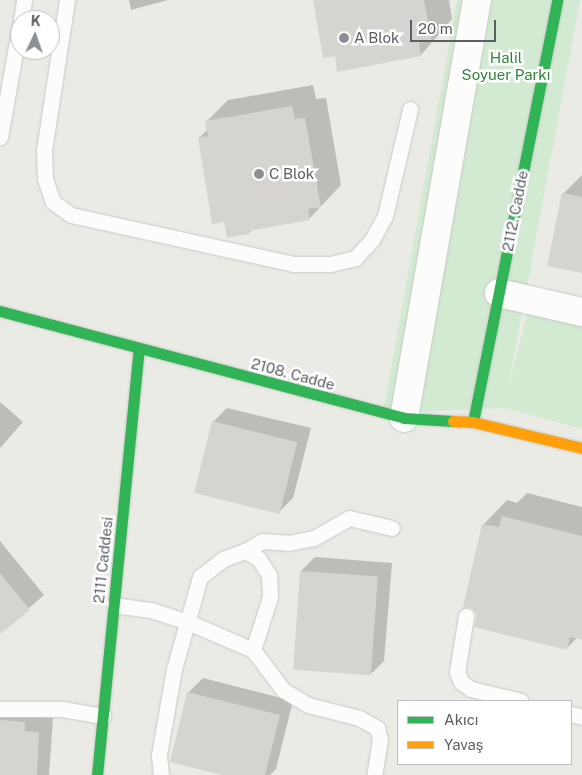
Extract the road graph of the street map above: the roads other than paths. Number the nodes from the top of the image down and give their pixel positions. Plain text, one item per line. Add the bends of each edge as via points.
1 (67, 0) edge
2 (477, 0) edge
3 (557, 0) edge
4 (14, 60) edge
5 (410, 109) dead end
6 (0, 137) edge
7 (499, 293) junction
8 (0, 312) edge
9 (582, 312) edge
10 (139, 348) junction
11 (404, 418) junction
12 (473, 422) junction
13 (582, 448) edge
14 (392, 528) dead end
15 (245, 551) junction
16 (114, 605) junction
17 (466, 616) dead end
18 (188, 622) junction
19 (253, 650) junction
20 (517, 700) edge
21 (0, 709) edge
22 (103, 716) junction
23 (97, 775) edge
24 (161, 775) edge
25 (374, 775) edge

1 - 5 lane via 44,150 45,179 53,202 71,215 293,264 330,264 355,258 372,240 385,216
2 - 11 street
3 - 7 street, 2112. Cadde
4 - 6 lane
7 - 9 street
7 - 12 street, 2112. Cadde
8 - 10 street, 2108. Cadde
10 - 11 street, 2108. Cadde
10 - 16 street, 2111 Caddesi
11 - 12 street, 2108. Cadde
12 - 13 street, 2108. Cadde
14 - 15 lane via 349,518 314,538 288,543 262,541
15 - 18 lane via 223,559 200,576
15 - 19 lane via 258,558 269,575 270,597
16 - 18 lane via 151,610
16 - 22 street, 2111 Caddesi
17 - 20 lane via 457,672 461,682 471,689
18 - 19 lane
18 - 24 lane via 174,669 165,718 159,755
19 - 25 lane via 283,690 308,705 359,718 377,728 380,739
21 - 22 lane via 62,709
22 - 23 street, 2111 Caddesi

